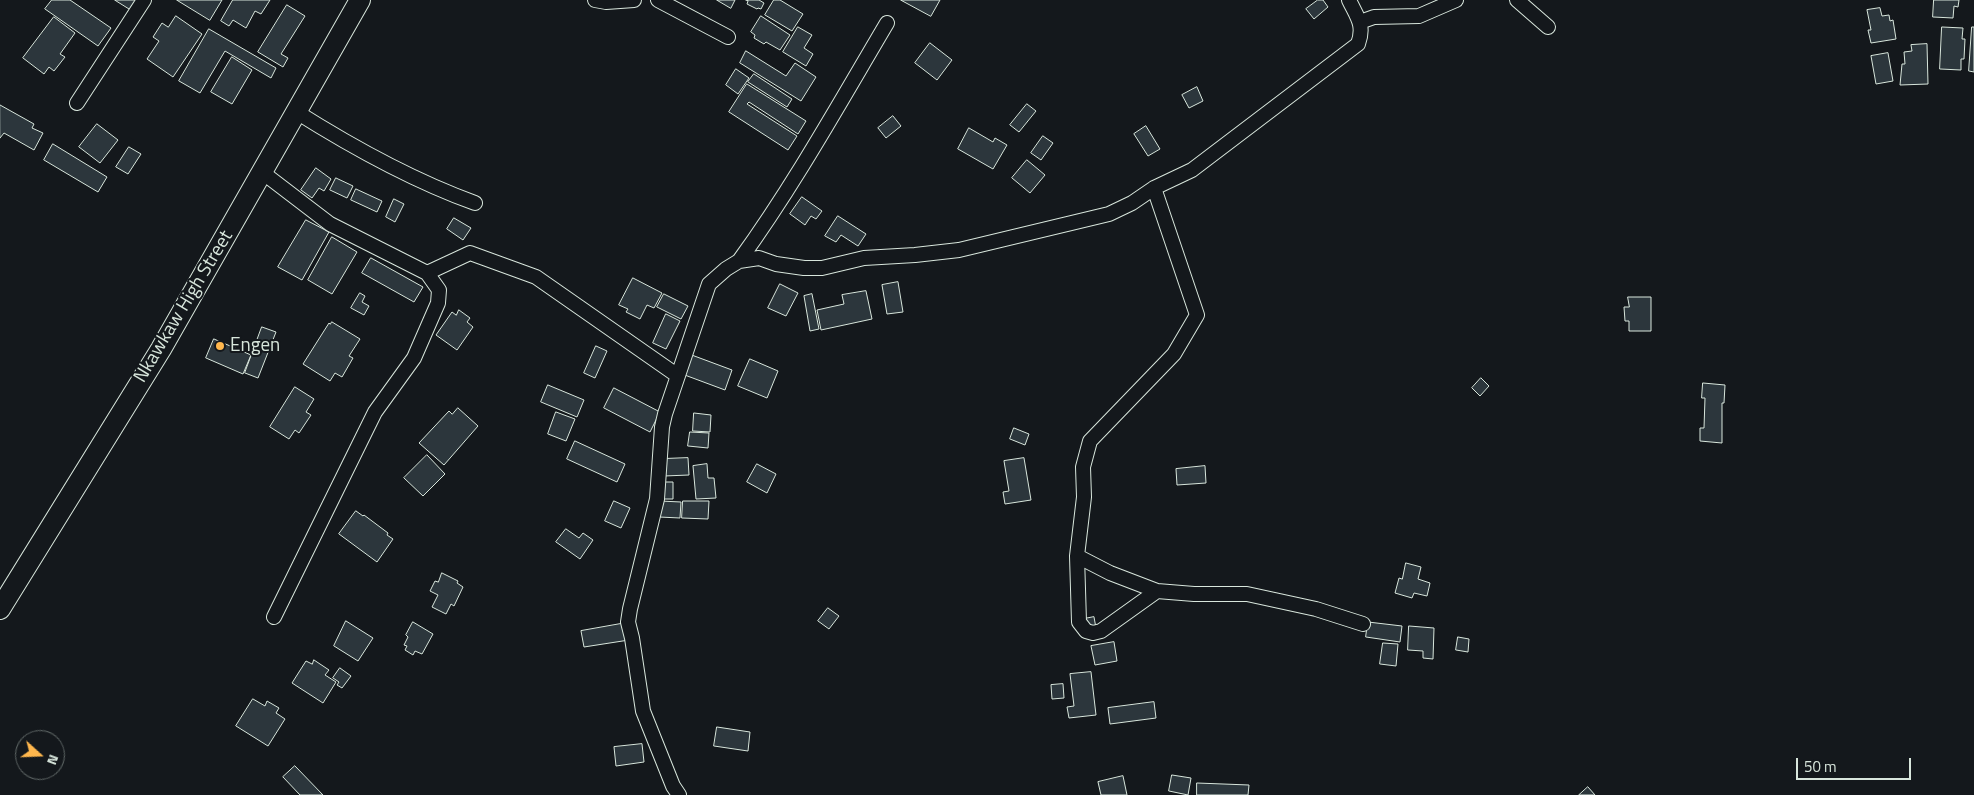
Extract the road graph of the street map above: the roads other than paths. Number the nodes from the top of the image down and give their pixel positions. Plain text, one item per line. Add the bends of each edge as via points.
1 (144, 0) edge
2 (360, 0) edge
3 (595, 0) edge
4 (634, 0) edge
5 (658, 0) edge
6 (1349, 0) edge
7 (1456, 0) edge
8 (1517, 0) edge
9 (1360, 22) junction
10 (887, 23) dead end
11 (1548, 27) dead end
12 (728, 37) dead end
13 (77, 103) dead end
14 (295, 111) junction
15 (262, 172) junction
16 (1154, 188) junction
17 (475, 203) dead end
18 (739, 261) junction
19 (428, 273) junction
20 (678, 376) junction
21 (1077, 556) junction
22 (1157, 591) junction
23 (0, 609) edge
24 (274, 617) dead end
25 (1363, 624) dead end
26 (679, 795) edge

1 - 13 street
2 - 14 main road, Nkawkaw High Street
3 - 4 street
5 - 12 street
6 - 9 street
7 - 9 street via 1419,16 1374,17
8 - 11 street
9 - 16 street via 1362,35 1350,51 1192,170
10 - 18 street via 802,168
14 - 15 main road, Nkawkaw High Street
14 - 17 street via 350,145 439,190
15 - 19 street via 330,224
15 - 23 main road, Nkawkaw High Street via 160,349
16 - 18 street via 1109,214 959,250 864,258 822,268 776,264 759,258
16 - 21 street via 1197,315 1174,354 1090,441 1083,466 1084,497
18 - 20 street via 709,284
19 - 20 street via 470,253 536,276
19 - 24 street via 439,290 438,303 422,341 414,358 375,412
20 - 26 street via 662,427 657,499 628,622 643,711
21 - 22 street
21 - 22 street via 1079,622 1086,631 1102,630
22 - 25 street via 1247,594 1316,609

